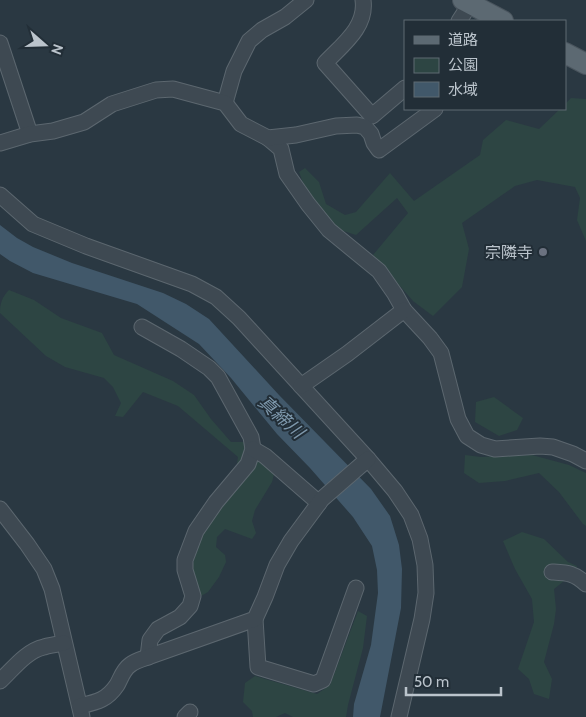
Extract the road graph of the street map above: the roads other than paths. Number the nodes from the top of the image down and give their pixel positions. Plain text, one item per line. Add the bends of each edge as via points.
1 (306, 0) edge
2 (363, 0) edge
3 (467, 2) edge
4 (460, 20) edge
5 (501, 20) edge
6 (0, 43) edge
7 (566, 54) edge
8 (586, 64) edge
9 (404, 89) edge
10 (225, 103) junction
11 (434, 110) edge
12 (30, 134) junction
13 (268, 138) junction
14 (0, 142) edge
15 (0, 195) edge
16 (404, 310) junction
17 (142, 327) dead end
18 (301, 386) junction
19 (253, 449) junction
20 (586, 461) edge
21 (364, 462) junction
22 (321, 501) junction
23 (0, 509) edge
24 (552, 572) dead end
25 (586, 584) edge
26 (356, 588) dead end
27 (255, 619) junction
28 (64, 643) junction
29 (148, 657) junction
30 (1, 677) edge
31 (81, 711) edge
32 (400, 717) edge

1 - 10 street via 248,41 234,71
2 - 9 street via 360,22 353,34 325,63 372,116
3 - 4 street
3 - 5 main road
6 - 12 street
7 - 8 main road
10 - 12 street via 173,89 156,90 112,104 84,122
10 - 13 street via 241,124
11 - 13 street via 379,150 365,127 357,125
12 - 14 street
13 - 16 street via 281,149 287,174 308,204 329,230 379,271
15 - 18 street via 33,224 192,284 216,297
16 - 18 street
16 - 20 street via 441,353 458,419 467,436 495,449 546,446
17 - 19 street via 181,349 218,377 251,437
18 - 21 street
19 - 22 street
19 - 29 street via 248,464 196,530 185,560 193,596 190,606 180,617 158,629 150,640
21 - 22 street
21 - 32 street via 395,491 411,515 426,565 425,602
22 - 27 street via 277,564
23 - 28 street via 44,569 52,589
24 - 25 street via 571,573
26 - 27 street via 323,680 314,684 258,667
27 - 29 street
28 - 30 street via 34,651
28 - 31 street
29 - 31 street via 131,664 109,695

